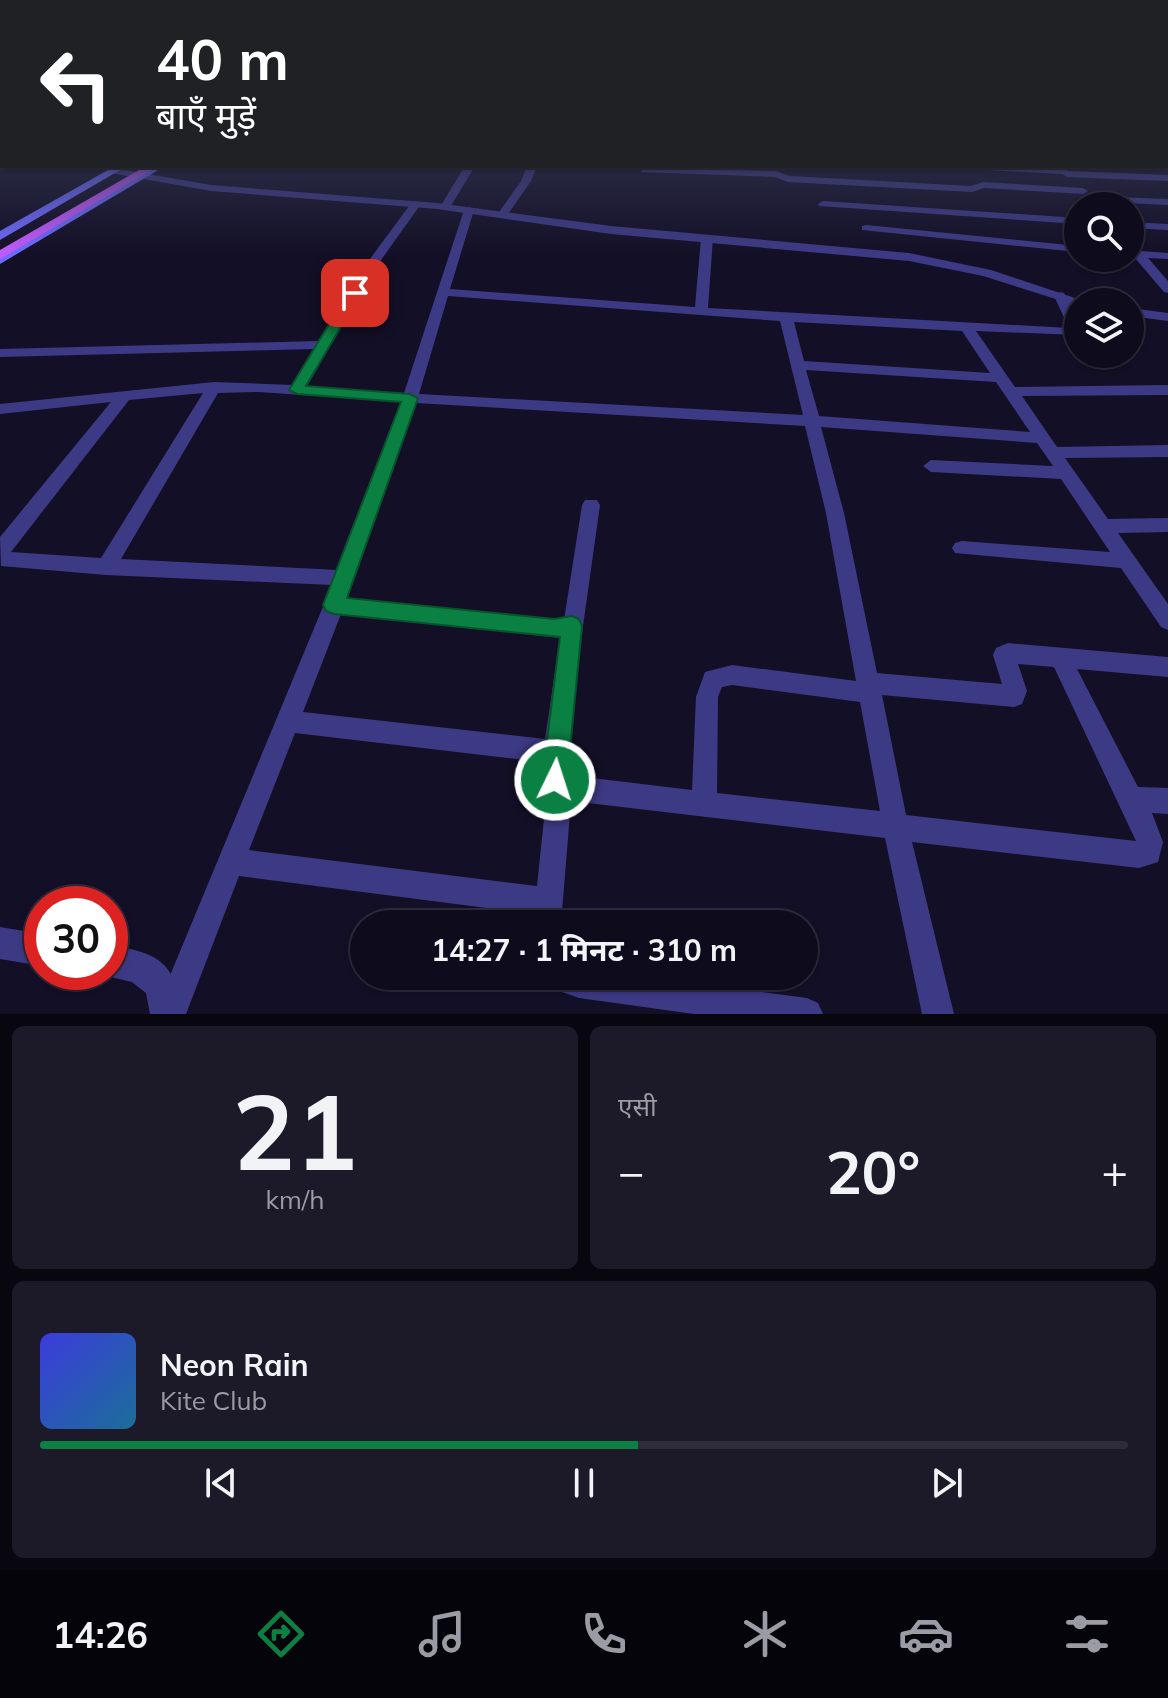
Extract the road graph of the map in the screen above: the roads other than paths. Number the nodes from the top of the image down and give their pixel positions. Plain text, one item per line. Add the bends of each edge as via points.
1 (469, 168) edge
2 (531, 168) edge
3 (1016, 168) edge
4 (135, 170) edge
5 (644, 170) dead end
6 (1064, 170) edge
7 (1168, 178) edge
8 (1083, 192) edge
9 (1064, 196) edge
10 (1144, 201) edge
11 (1168, 202) edge
12 (416, 204) junction
13 (823, 204) dead end
14 (445, 207) junction
15 (469, 210) junction
16 (502, 215) junction
17 (1064, 220) edge
18 (1144, 226) edge
19 (1168, 227) edge
20 (866, 228) dead end
21 (0, 236) edge
22 (707, 238) junction
23 (0, 245) edge
24 (1064, 248) edge
25 (1144, 253) edge
26 (1168, 256) edge
27 (0, 257) edge
28 (1144, 263) edge
29 (1168, 289) edge
30 (445, 292) junction
31 (1060, 296) junction
32 (1064, 297) edge
33 (701, 310) junction
34 (1144, 314) edge
35 (1168, 317) edge
36 (786, 318) junction
37 (966, 327) junction
38 (324, 345) junction
39 (0, 353) edge
40 (797, 365) junction
41 (1005, 385) junction
42 (214, 387) junction
43 (297, 390) junction
44 (1168, 390) edge
45 (124, 396) junction
46 (410, 398) junction
47 (0, 409) edge
48 (812, 421) junction
49 (1047, 446) junction
50 (1168, 451) edge
51 (931, 466) dead end
52 (1066, 473) junction
53 (591, 505) dead end
54 (1168, 525) edge
55 (1103, 526) junction
56 (962, 548) dead end
57 (1127, 561) junction
58 (106, 567) junction
59 (345, 578) junction
60 (334, 605) junction
61 (1168, 621) edge
62 (572, 626) junction
63 (1060, 657) junction
64 (1168, 667) edge
65 (869, 688) junction
66 (287, 721) junction
67 (556, 752) junction
68 (560, 787) junction
69 (1131, 799) junction
70 (1168, 801) edge
71 (704, 805) junction
72 (896, 828) junction
73 (231, 861) junction
74 (530, 910) edge
75 (548, 910) edge
76 (0, 943) edge
77 (24, 947) edge
78 (128, 965) edge
79 (626, 990) edge
80 (759, 1010) edge
81 (169, 1014) edge
82 (807, 1014) edge
83 (938, 1014) edge

1 - 14 street
2 - 16 street
3 - 6 street
4 - 12 street via 211,188
4 - 21 main road
4 - 23 main road
4 - 27 main road
5 - 9 street via 972,189 983,185
6 - 7 street
6 - 8 street
10 - 11 street
12 - 14 street
12 - 38 street via 370,267
13 - 17 street
14 - 15 street
15 - 16 street
15 - 30 street
16 - 22 street
18 - 19 street
20 - 24 street
22 - 31 street via 909,257
22 - 33 street
25 - 26 street
28 - 29 street
30 - 33 street
30 - 46 street
31 - 32 street
31 - 37 street via 1076,327 1073,332
33 - 36 street
34 - 35 street
36 - 37 street
36 - 40 street
37 - 41 street
38 - 39 street
38 - 43 street
40 - 41 street
40 - 48 street
41 - 44 street
41 - 49 street
42 - 43 street
42 - 45 street
42 - 58 street
43 - 46 street
45 - 47 street
45 - 58 street via 1,553 8,561
46 - 48 street
46 - 59 street
48 - 49 street
48 - 65 street
49 - 50 street
49 - 52 street
51 - 52 street
52 - 55 street
53 - 62 street
54 - 55 street
55 - 57 street
56 - 57 street
57 - 61 street
58 - 59 street
59 - 60 street
60 - 62 street
60 - 66 street
62 - 67 street
63 - 64 street
63 - 65 street via 1004,655 1014,696
63 - 69 street
65 - 71 street via 732,675 713,679 707,697
65 - 72 street
66 - 67 street
66 - 73 street
67 - 68 street via 555,780
68 - 71 street
68 - 75 street
69 - 70 street
69 - 72 street via 1150,842 1148,852 1139,855
71 - 72 street
72 - 83 street
73 - 74 street
73 - 81 street
76 - 77 street
78 - 81 street via 161,984
79 - 80 street
80 - 82 street

